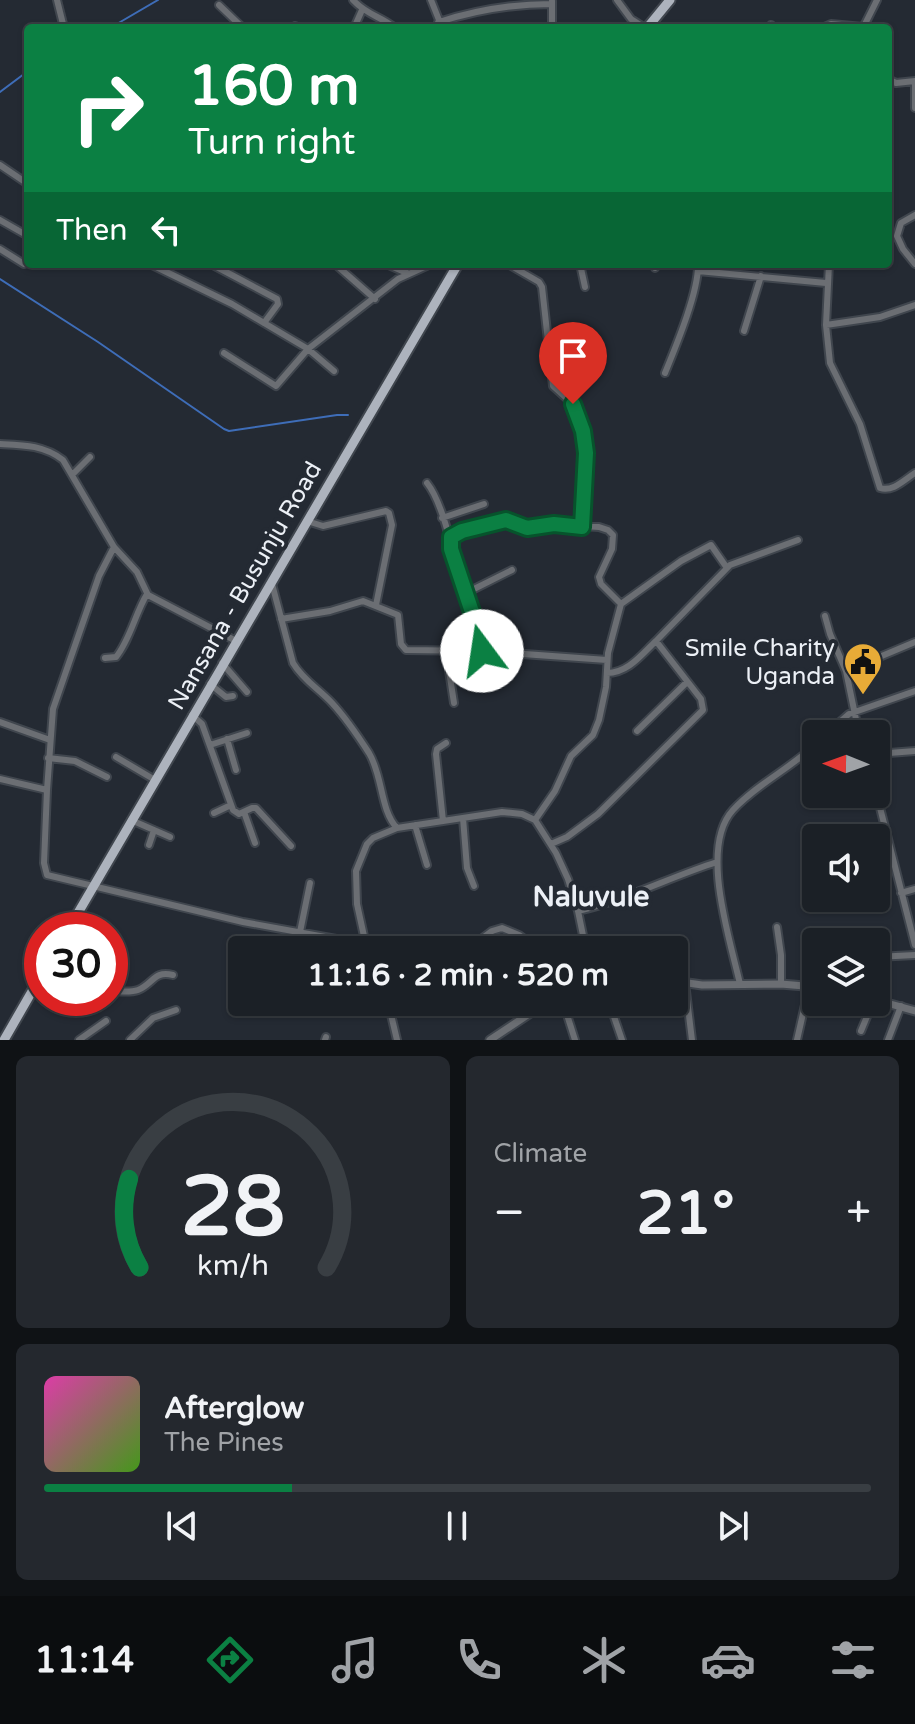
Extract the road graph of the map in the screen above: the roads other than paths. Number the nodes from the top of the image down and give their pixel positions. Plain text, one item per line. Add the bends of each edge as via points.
1 (57, 0) edge
2 (353, 0) edge
3 (431, 0) edge
4 (617, 0) edge
5 (670, 0) edge
6 (877, 0) edge
7 (515, 2) edge
8 (552, 2) edge
9 (219, 5) dead end
10 (362, 10) junction
11 (63, 24) edge
12 (239, 24) edge
13 (356, 24) edge
14 (389, 24) edge
15 (437, 24) edge
16 (440, 24) edge
17 (552, 24) edge
18 (642, 24) edge
19 (651, 24) edge
20 (865, 24) edge
21 (892, 81) edge
22 (915, 108) edge
23 (0, 165) edge
24 (24, 181) edge
25 (915, 215) edge
26 (0, 220) edge
27 (24, 234) edge
28 (0, 249) edge
29 (24, 264) dead end
30 (915, 264) edge
31 (158, 268) edge
32 (219, 268) edge
33 (340, 268) edge
34 (395, 268) edge
35 (425, 268) edge
36 (456, 268) edge
37 (515, 268) edge
38 (581, 268) edge
39 (698, 268) edge
40 (705, 268) edge
41 (828, 268) edge
42 (407, 273) junction
43 (761, 276) junction
44 (826, 283) junction
45 (585, 287) dead end
46 (375, 299) junction
47 (915, 305) edge
48 (264, 323) junction
49 (826, 325) junction
50 (744, 331) dead end
51 (308, 349) junction
52 (224, 353) dead end
53 (334, 371) dead end
54 (665, 373) dead end
55 (0, 444) edge
56 (90, 457) dead end
57 (915, 473) edge
58 (73, 474) junction
59 (427, 483) dead end
60 (446, 491) dead end
61 (436, 495) junction
62 (484, 504) dead end
63 (442, 518) junction
64 (306, 520) junction
65 (582, 527) junction
66 (450, 539) junction
67 (798, 540) dead end
68 (114, 547) junction
69 (727, 568) junction
70 (512, 570) dead end
71 (271, 580) junction
72 (466, 593) junction
73 (147, 594) junction
74 (621, 604) junction
75 (376, 605) junction
76 (825, 616) dead end
77 (281, 619) junction
78 (236, 641) junction
79 (656, 641) junction
80 (915, 642) edge
81 (446, 651) junction
82 (482, 651) junction
83 (105, 658) dead end
84 (607, 660) junction
85 (222, 663) junction
86 (846, 671) junction
87 (607, 673) junction
88 (686, 683) junction
89 (210, 684) junction
90 (915, 691) edge
91 (247, 692) dead end
92 (233, 696) dead end
93 (454, 703) dead end
94 (854, 713) junction
95 (192, 715) junction
96 (842, 720) edge
97 (856, 720) edge
98 (0, 722) edge
99 (637, 731) dead end
100 (247, 733) dead end
101 (227, 739) junction
102 (50, 740) junction
103 (446, 743) dead end
104 (210, 745) junction
105 (915, 751) edge
106 (890, 753) edge
107 (802, 755) edge
108 (116, 757) dead end
109 (48, 758) junction
110 (236, 770) dead end
111 (107, 777) dead end
112 (0, 779) edge
113 (155, 780) junction
114 (47, 790) junction
115 (231, 805) junction
116 (880, 808) edge
117 (244, 812) junction
118 (214, 813) dead end
119 (463, 818) junction
120 (131, 820) junction
121 (535, 820) junction
122 (443, 821) junction
123 (415, 825) junction
124 (397, 828) junction
125 (154, 830) junction
126 (170, 837) dead end
127 (255, 843) dead end
128 (551, 844) junction
129 (149, 845) dead end
130 (291, 846) dead end
131 (717, 862) junction
132 (427, 865) dead end
133 (310, 883) dead end
134 (474, 886) dead end
135 (93, 887) junction
136 (915, 889) edge
137 (901, 893) junction
138 (578, 911) junction
139 (78, 912) edge
140 (777, 927) dead end
141 (300, 932) junction
142 (318, 936) edge
143 (364, 936) edge
144 (485, 936) edge
145 (520, 936) edge
146 (583, 936) edge
147 (915, 945) edge
148 (915, 955) edge
149 (890, 956) edge
150 (173, 975) dead end
151 (688, 983) edge
152 (740, 984) junction
153 (781, 984) junction
154 (802, 986) edge
155 (128, 991) edge
156 (890, 1004) edge
157 (901, 1006) junction
158 (24, 1007) edge
159 (688, 1007) edge
160 (176, 1010) dead end
161 (915, 1011) edge
162 (391, 1016) edge
163 (526, 1016) edge
164 (567, 1016) edge
165 (614, 1016) edge
166 (804, 1016) edge
167 (868, 1016) edge
168 (106, 1021) dead end
169 (861, 1031) dead end
170 (6, 1039) edge
171 (79, 1040) edge
172 (130, 1040) edge
173 (397, 1040) edge
174 (490, 1040) edge
175 (575, 1040) edge
176 (622, 1040) edge
177 (692, 1040) edge
178 (797, 1040) edge
179 (888, 1040) edge

1 - 11 street
2 - 10 street
3 - 15 street
4 - 18 street via 631,19
5 - 19 main road
6 - 20 street
7 - 8 street
7 - 16 street
8 - 17 street
9 - 12 street
10 - 13 street
10 - 14 street
21 - 22 street via 915,81
23 - 24 street
25 - 30 street via 901,223 897,236
26 - 27 street
28 - 29 street
31 - 48 street
32 - 48 street via 277,299
33 - 46 street
34 - 42 street
35 - 42 street
36 - 64 main road, Nansana - Busunju Road
37 - 65 street via 542,287 553,386 573,404 583,431
38 - 45 street
39 - 54 street
40 - 43 street
41 - 44 street
42 - 46 street
43 - 44 street
43 - 50 street
44 - 49 street
46 - 51 street
47 - 49 street
48 - 51 street
49 - 57 street via 830,363 860,424 880,488 895,487
51 - 52 street via 276,386
51 - 53 street
55 - 58 street via 46,449
56 - 58 street
58 - 68 street
59 - 61 street
60 - 61 street
61 - 63 street
62 - 63 street
63 - 66 street
64 - 71 main road, Nansana - Busunju Road
64 - 75 street via 323,526 389,513 392,525
65 - 66 street via 527,528 506,520
65 - 74 street via 604,528 613,535 599,577
66 - 72 street
67 - 69 street
68 - 73 street via 137,572
68 - 102 street via 68,660
69 - 74 street via 710,545
69 - 79 street
70 - 72 street
71 - 77 street
71 - 78 main road, Nansana - Busunju Road
72 - 82 street
73 - 78 street
73 - 83 street via 124,648 116,657
74 - 84 street
75 - 77 street via 363,601
75 - 81 street via 399,617 402,648
76 - 86 street
77 - 124 street via 298,672 339,711 369,753
78 - 85 main road, Nansana - Busunju Road
79 - 87 street via 627,668
79 - 88 street
80 - 86 street
81 - 82 street
81 - 93 street
82 - 84 street
84 - 87 street
85 - 89 main road, Nansana - Busunju Road
85 - 91 street
86 - 94 street
87 - 121 street via 596,729 571,756
88 - 99 street
88 - 128 street via 703,703 700,713 598,814
89 - 92 street via 226,697
89 - 95 main road, Nansana - Busunju Road
90 - 94 street
94 - 96 street
94 - 97 street
95 - 104 street
95 - 113 main road, Nansana - Busunju Road
98 - 102 street
100 - 101 street
101 - 104 street
101 - 110 street
102 - 109 street
103 - 122 street via 436,754
104 - 115 street
105 - 106 street
107 - 131 street via 735,808 721,828
108 - 113 street
109 - 111 street via 75,761
109 - 114 street
112 - 114 street
113 - 120 main road, Nansana - Busunju Road
114 - 135 street via 47,875
115 - 117 street via 237,813
115 - 118 street
116 - 137 street
117 - 127 street
117 - 130 street via 256,808
119 - 121 street via 514,813
119 - 122 street
119 - 134 street via 467,868
120 - 125 street
120 - 135 main road, Nansana - Busunju Road
121 - 128 street
122 - 123 street
123 - 124 street
123 - 132 street
124 - 143 street via 367,844 356,871
125 - 126 street
125 - 129 street
128 - 138 street
131 - 138 street
131 - 152 street
133 - 141 street
135 - 139 main road, Nansana - Busunju Road
135 - 141 street
136 - 137 street
137 - 147 street
138 - 146 street
140 - 153 street
141 - 142 street
144 - 145 street via 502,928
148 - 149 street
150 - 155 street via 155,975
151 - 152 street
152 - 153 street
153 - 154 street
156 - 157 street
157 - 161 street
157 - 179 street
158 - 170 main road
159 - 177 street
160 - 172 street via 156,1017
162 - 173 street
163 - 174 street
164 - 175 street
165 - 176 street
166 - 178 street
167 - 169 street
168 - 171 street

